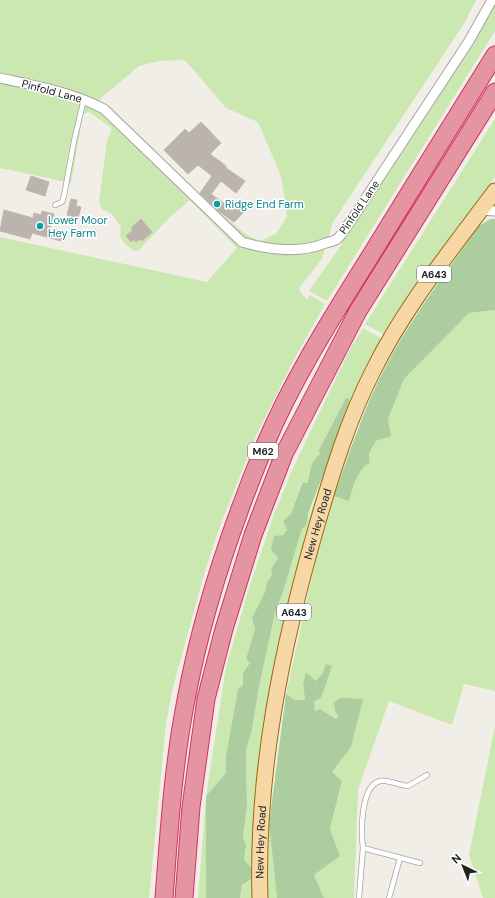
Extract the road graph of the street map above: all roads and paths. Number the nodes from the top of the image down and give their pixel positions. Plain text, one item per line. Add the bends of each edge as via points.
1 (492, 0) edge
2 (495, 55) edge
3 (0, 78) edge
4 (495, 92) edge
5 (84, 99) junction
6 (495, 191) edge
7 (55, 205) dead end
8 (488, 211) edge
9 (427, 775) dead end
10 (363, 848) junction
11 (400, 858) junction
12 (420, 863) dead end
13 (164, 898) edge
14 (184, 898) edge
15 (260, 898) edge
16 (358, 898) edge
17 (389, 898) edge

1 - 5 street, Pinfold Lane via 469,41 341,234 337,239 315,248 278,249 242,242 104,109
2 - 13 highway, M62 via 328,323 266,443 235,523 205,617 187,693 171,803
3 - 5 street, Pinfold Lane
4 - 14 highway, M62 via 358,311 284,454 253,535 206,699 191,806
5 - 7 lane via 64,196 62,202
6 - 8 main road, New Hey Road / A643
8 - 15 main road, New Hey Road / A643 via 399,324 373,370 344,441 311,546 281,673 263,793
9 - 10 lane via 408,786 384,781 375,784 364,806
10 - 11 lane
10 - 16 lane
11 - 12 lane
11 - 17 lane

